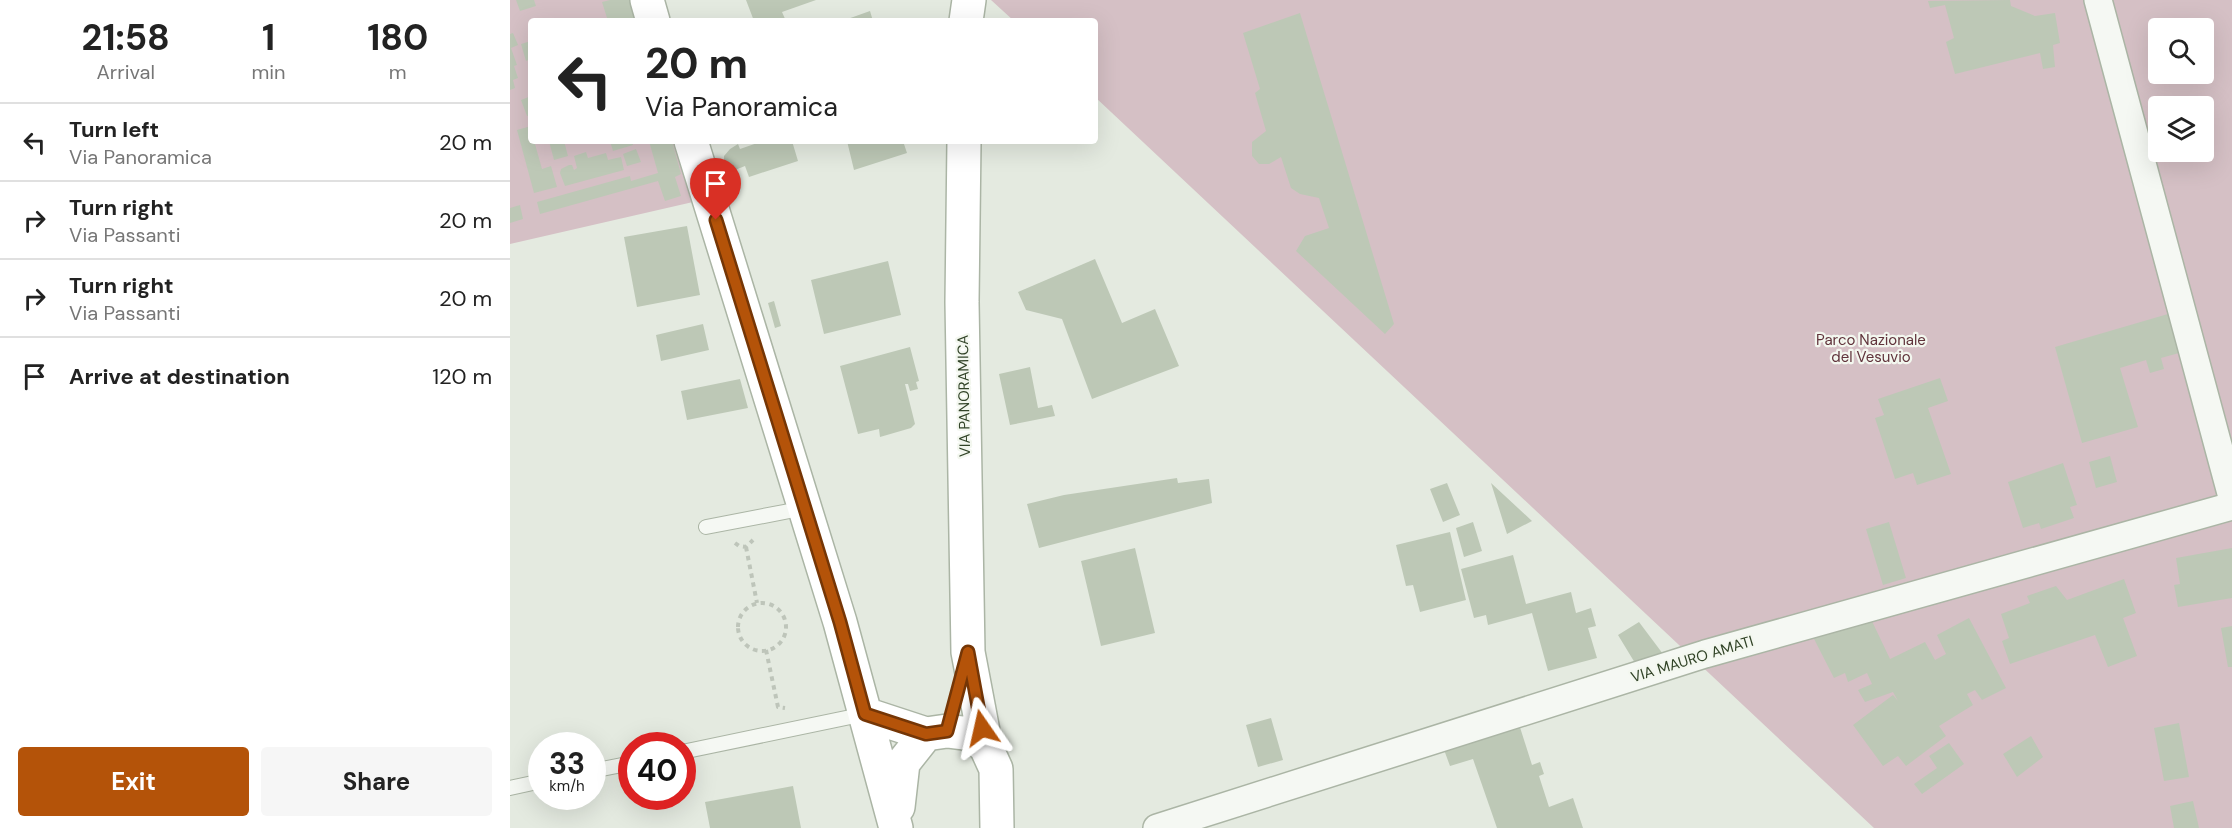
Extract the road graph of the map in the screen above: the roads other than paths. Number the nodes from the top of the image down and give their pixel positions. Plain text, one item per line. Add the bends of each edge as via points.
1 (647, 0) edge
2 (969, 0) edge
3 (2098, 0) edge
4 (652, 18) edge
5 (966, 18) edge
6 (692, 144) edge
7 (963, 144) edge
8 (2232, 497) edge
9 (2232, 506) edge
10 (805, 508) junction
11 (706, 527) dead end
12 (968, 652) junction
13 (865, 714) junction
14 (936, 733) junction
15 (986, 747) junction
16 (696, 749) edge
17 (528, 784) edge
18 (510, 788) edge
19 (896, 827) edge
20 (997, 828) edge
21 (1158, 828) edge

1 - 4 main road
2 - 5 main road
3 - 8 street
6 - 10 main road
7 - 12 main road, VIA PANORAMICA
9 - 21 street, VIA MAURO AMATI via 1705,654
10 - 11 lane
10 - 13 main road
12 - 14 main road, VIA PANORAMICA
12 - 15 main road, VIA PANORAMICA
13 - 14 main road
13 - 16 lane
13 - 19 main road
14 - 15 main road via 971,734
14 - 19 main road via 903,763
15 - 20 main road, VIA PANORAMICA via 996,769
17 - 18 lane

